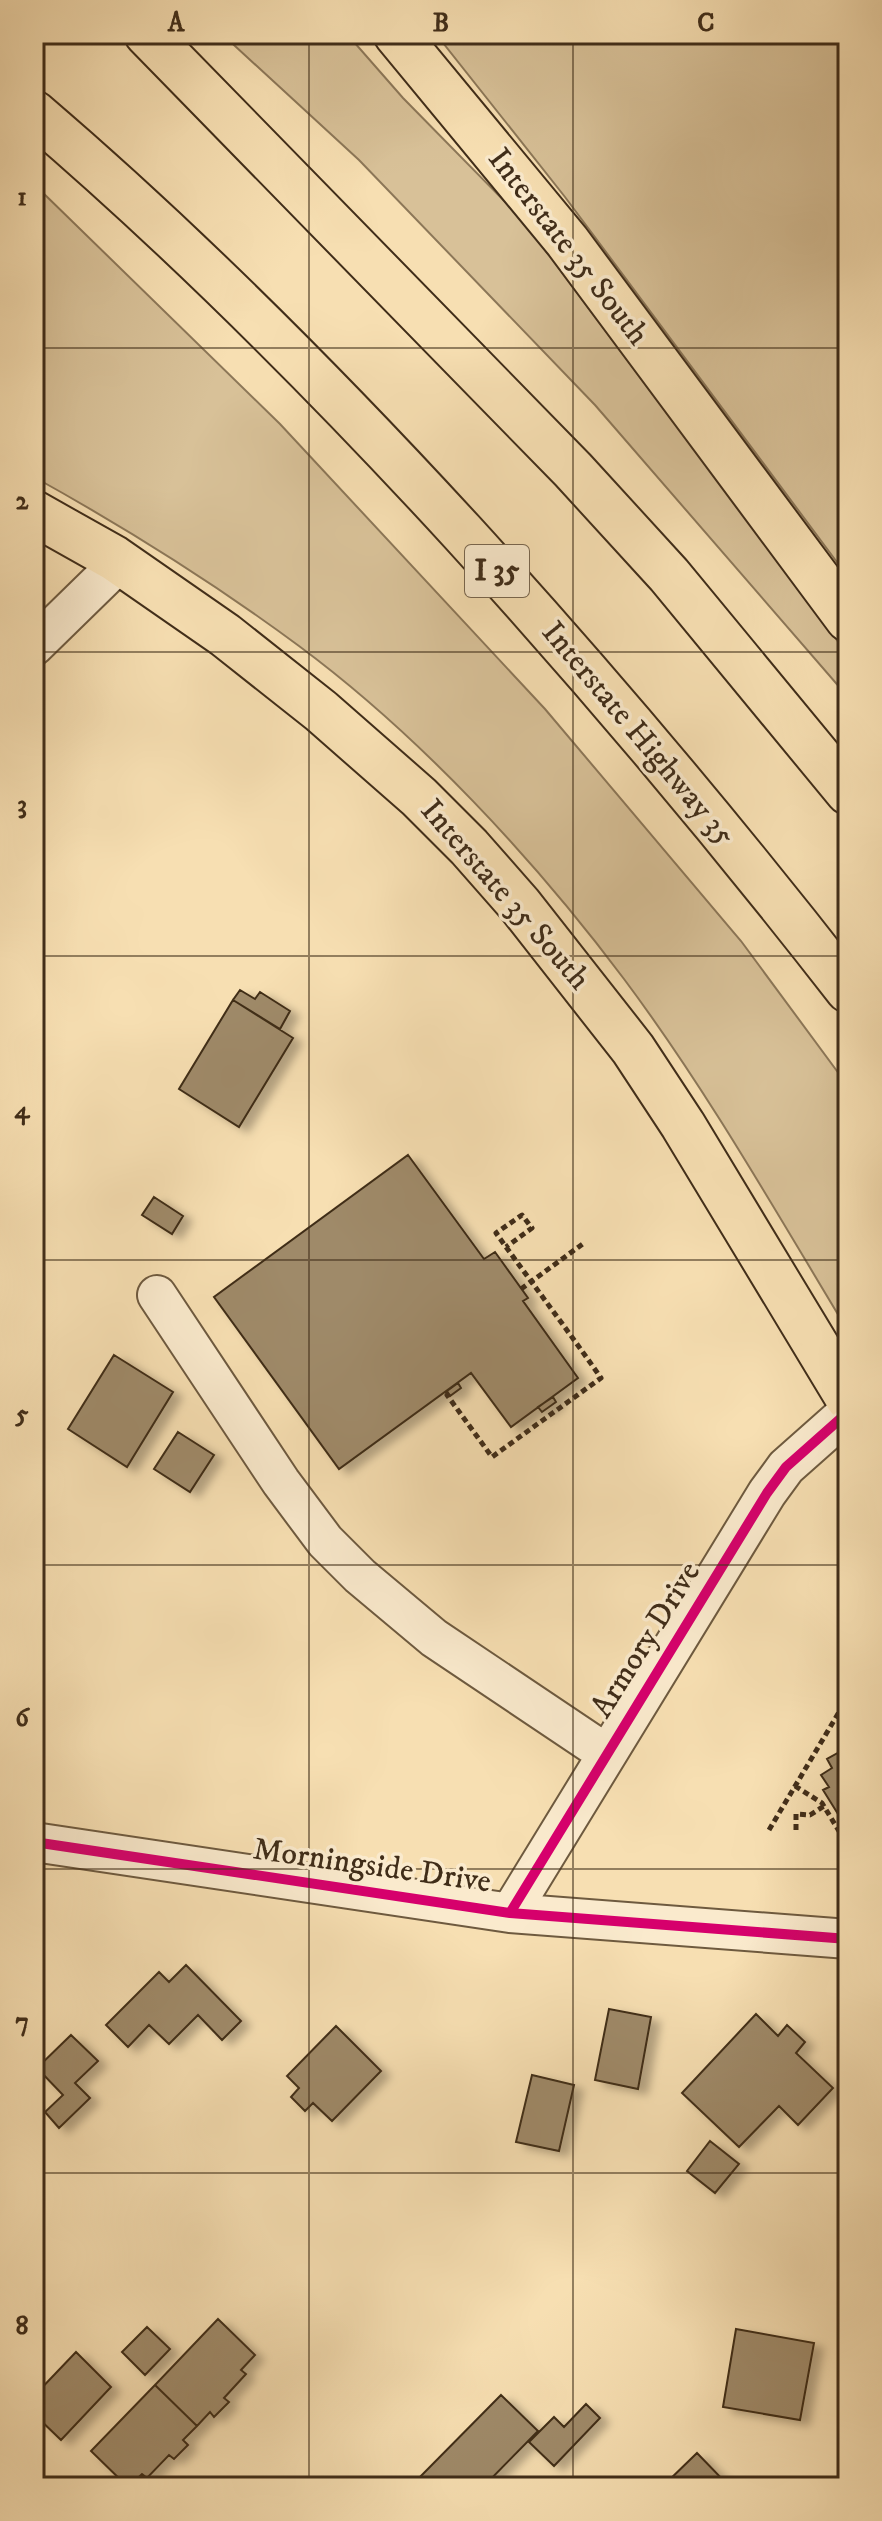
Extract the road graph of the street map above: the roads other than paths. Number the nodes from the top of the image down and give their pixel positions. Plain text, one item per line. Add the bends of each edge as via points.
1 (147, 34) edge
2 (396, 34) edge
3 (34, 113) edge
4 (34, 513) edge
5 (120, 562) junction
6 (848, 619) edge
7 (34, 646) edge
8 (848, 792) edge
9 (848, 990) edge
10 (157, 1295) dead end
11 (848, 1398) edge
12 (848, 1412) edge
13 (607, 1754) junction
14 (34, 1842) edge
15 (510, 1913) junction
16 (848, 1939) edge

1 - 8 main road via 584,481
2 - 6 main road, Interstate 35 South via 567,241
3 - 9 main road, Interstate Highway 35 / I 35 via 113,180 302,362 586,669
4 - 5 main road, Interstate 35 South
5 - 7 street
5 - 11 main road, Interstate 35 South via 321,711 419,797 520,905 683,1125
10 - 13 street via 325,1541 434,1638
12 - 13 street, Armory Drive via 786,1467 767,1493
13 - 15 street, Armory Drive
14 - 15 street, Morningside Drive
15 - 16 street, Morningside Drive

